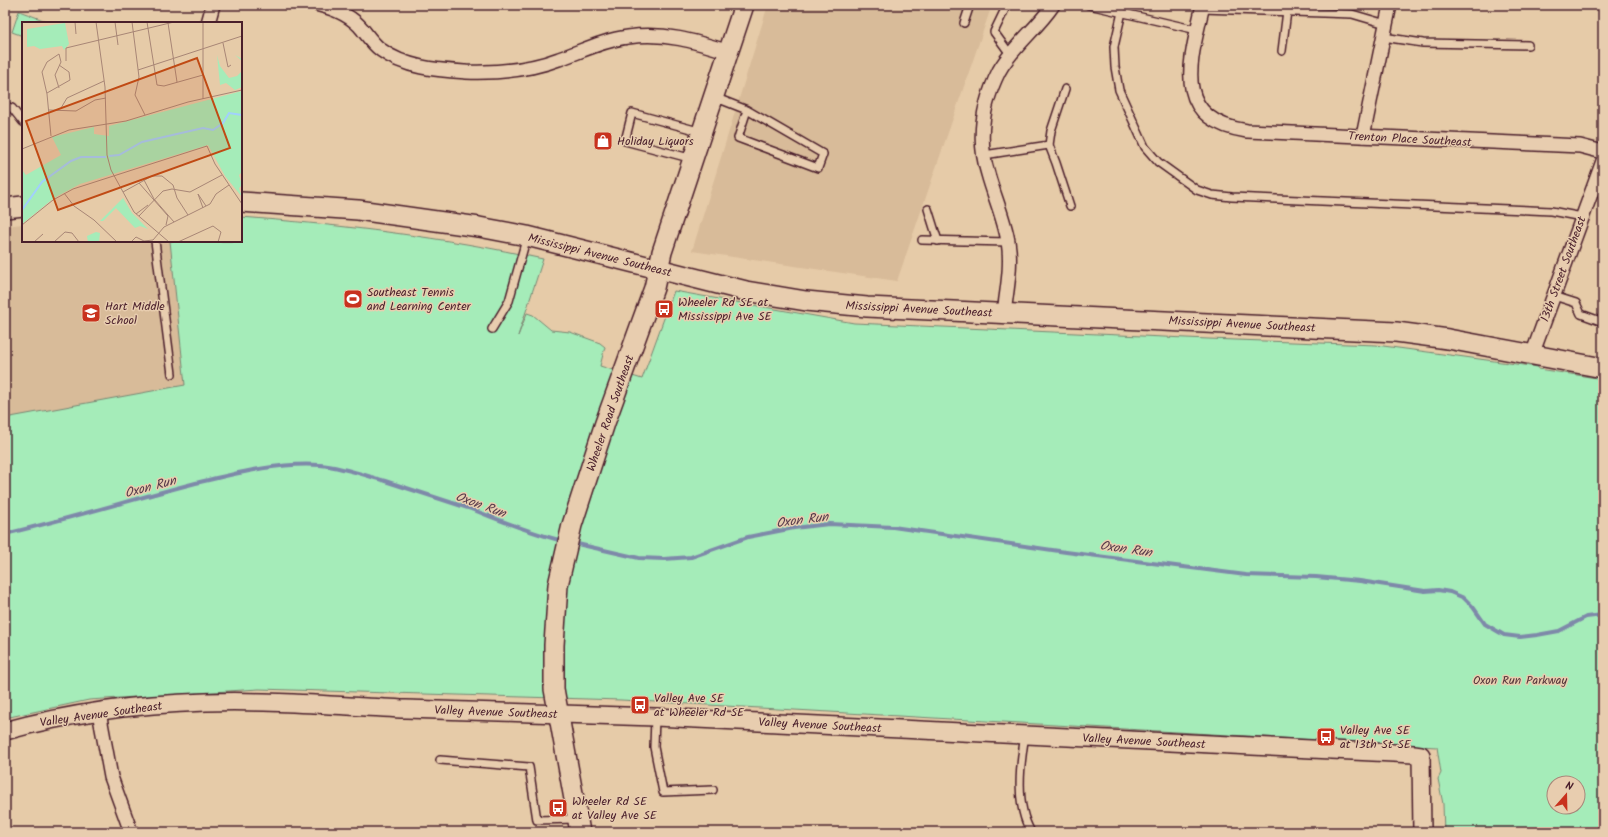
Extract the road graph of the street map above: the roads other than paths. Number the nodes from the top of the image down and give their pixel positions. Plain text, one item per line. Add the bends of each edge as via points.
1 (213, 5) edge
2 (319, 5) edge
3 (349, 5) edge
4 (744, 5) edge
5 (970, 5) edge
6 (1006, 5) edge
7 (1053, 5) edge
8 (1089, 5) edge
9 (1390, 5) edge
10 (1202, 7) edge
11 (1287, 11) junction
12 (1122, 12) junction
13 (354, 20) junction
14 (208, 22) edge
15 (964, 23) dead end
16 (1386, 24) junction
17 (1197, 30) junction
18 (1384, 37) junction
19 (1528, 45) dead end
20 (1282, 51) dead end
21 (729, 52) junction
22 (1010, 54) junction
23 (1065, 89) dead end
24 (714, 97) junction
25 (5, 106) edge
26 (747, 110) junction
27 (21, 117) edge
28 (702, 132) junction
29 (1363, 136) junction
30 (1049, 146) junction
31 (1603, 152) edge
32 (984, 155) junction
33 (693, 160) junction
34 (1603, 161) edge
35 (242, 202) edge
36 (22, 206) edge
37 (1070, 206) dead end
38 (5, 208) edge
39 (928, 209) dead end
40 (1582, 217) junction
41 (527, 236) junction
42 (922, 240) dead end
43 (938, 241) junction
44 (155, 242) edge
45 (1008, 242) junction
46 (658, 270) junction
47 (1554, 296) junction
48 (1004, 313) junction
49 (1603, 322) edge
50 (492, 329) dead end
51 (1532, 354) junction
52 (1603, 368) edge
53 (172, 374) dead end
54 (99, 712) junction
55 (559, 714) junction
56 (656, 717) junction
57 (5, 731) edge
58 (1025, 735) junction
59 (440, 760) dead end
60 (714, 790) dead end
61 (579, 826) edge
62 (131, 832) edge
63 (1031, 832) edge
64 (1422, 832) edge

1 - 14 street
2 - 13 street via 337,10
3 - 13 street
4 - 21 main road, Wheeler Road Southeast
5 - 15 lane
6 - 22 lane via 994,32
7 - 22 street via 1042,21
8 - 12 lane
9 - 16 street
10 - 11 lane
10 - 17 street
11 - 16 lane via 1352,14
11 - 20 lane
12 - 17 lane
12 - 40 lane via 1114,47 1115,68 1119,90 1133,124 1145,147 1158,162 1197,190 1232,197 1551,211
13 - 21 street via 375,44 390,56 445,70 483,72 523,68 558,60 611,41 638,36 682,38
16 - 18 street
17 - 29 street, Trenton Place Southeast via 1190,64 1191,88 1202,108 1217,122 1247,131
18 - 19 lane via 1423,43
18 - 29 street
21 - 24 main road, Wheeler Road Southeast
22 - 32 street via 986,105 982,126
23 - 30 lane via 1051,131
24 - 26 lane
24 - 28 main road, Wheeler Road Southeast
25 - 27 lane via 12,108
26 - 26 lane via 823,154 818,168 738,138
28 - 33 main road, Wheeler Road Southeast
28 - 33 lane via 632,113 625,141
29 - 31 street, Trenton Place Southeast via 1580,146
30 - 32 lane
30 - 37 lane
32 - 45 street
33 - 46 main road, Wheeler Road Southeast
34 - 40 street, 13th Street Southeast
35 - 41 main road, Mississippi Avenue Southeast via 366,211
36 - 38 main road
39 - 43 lane
40 - 47 street, 13th Street Southeast
41 - 46 main road, Mississippi Avenue Southeast
41 - 50 lane via 509,301
42 - 43 lane
43 - 45 lane
44 - 53 lane
45 - 48 street via 1009,261
46 - 48 main road, Mississippi Avenue Southeast via 746,291 828,304
46 - 55 main road, Wheeler Road Southeast via 654,288 605,423 564,555 557,599 553,653 554,689
47 - 49 lane via 1576,303 1581,314
47 - 51 street, 13th Street Southeast
48 - 51 main road, Mississippi Avenue Southeast via 1382,331 1428,336
51 - 52 main road, Mississippi Avenue Southeast
54 - 55 street, Valley Avenue Southeast via 164,705 236,702
54 - 57 street, Valley Avenue Southeast
54 - 62 street via 111,778
55 - 56 street, Valley Avenue Southeast
55 - 61 main road, Wheeler Road Southeast
56 - 58 street, Valley Avenue Southeast
56 - 60 lane via 654,747 663,792
58 - 63 lane via 1020,771 1024,820
58 - 64 street, Valley Avenue Southeast via 1421,755
59 - 61 lane via 530,767 537,820

